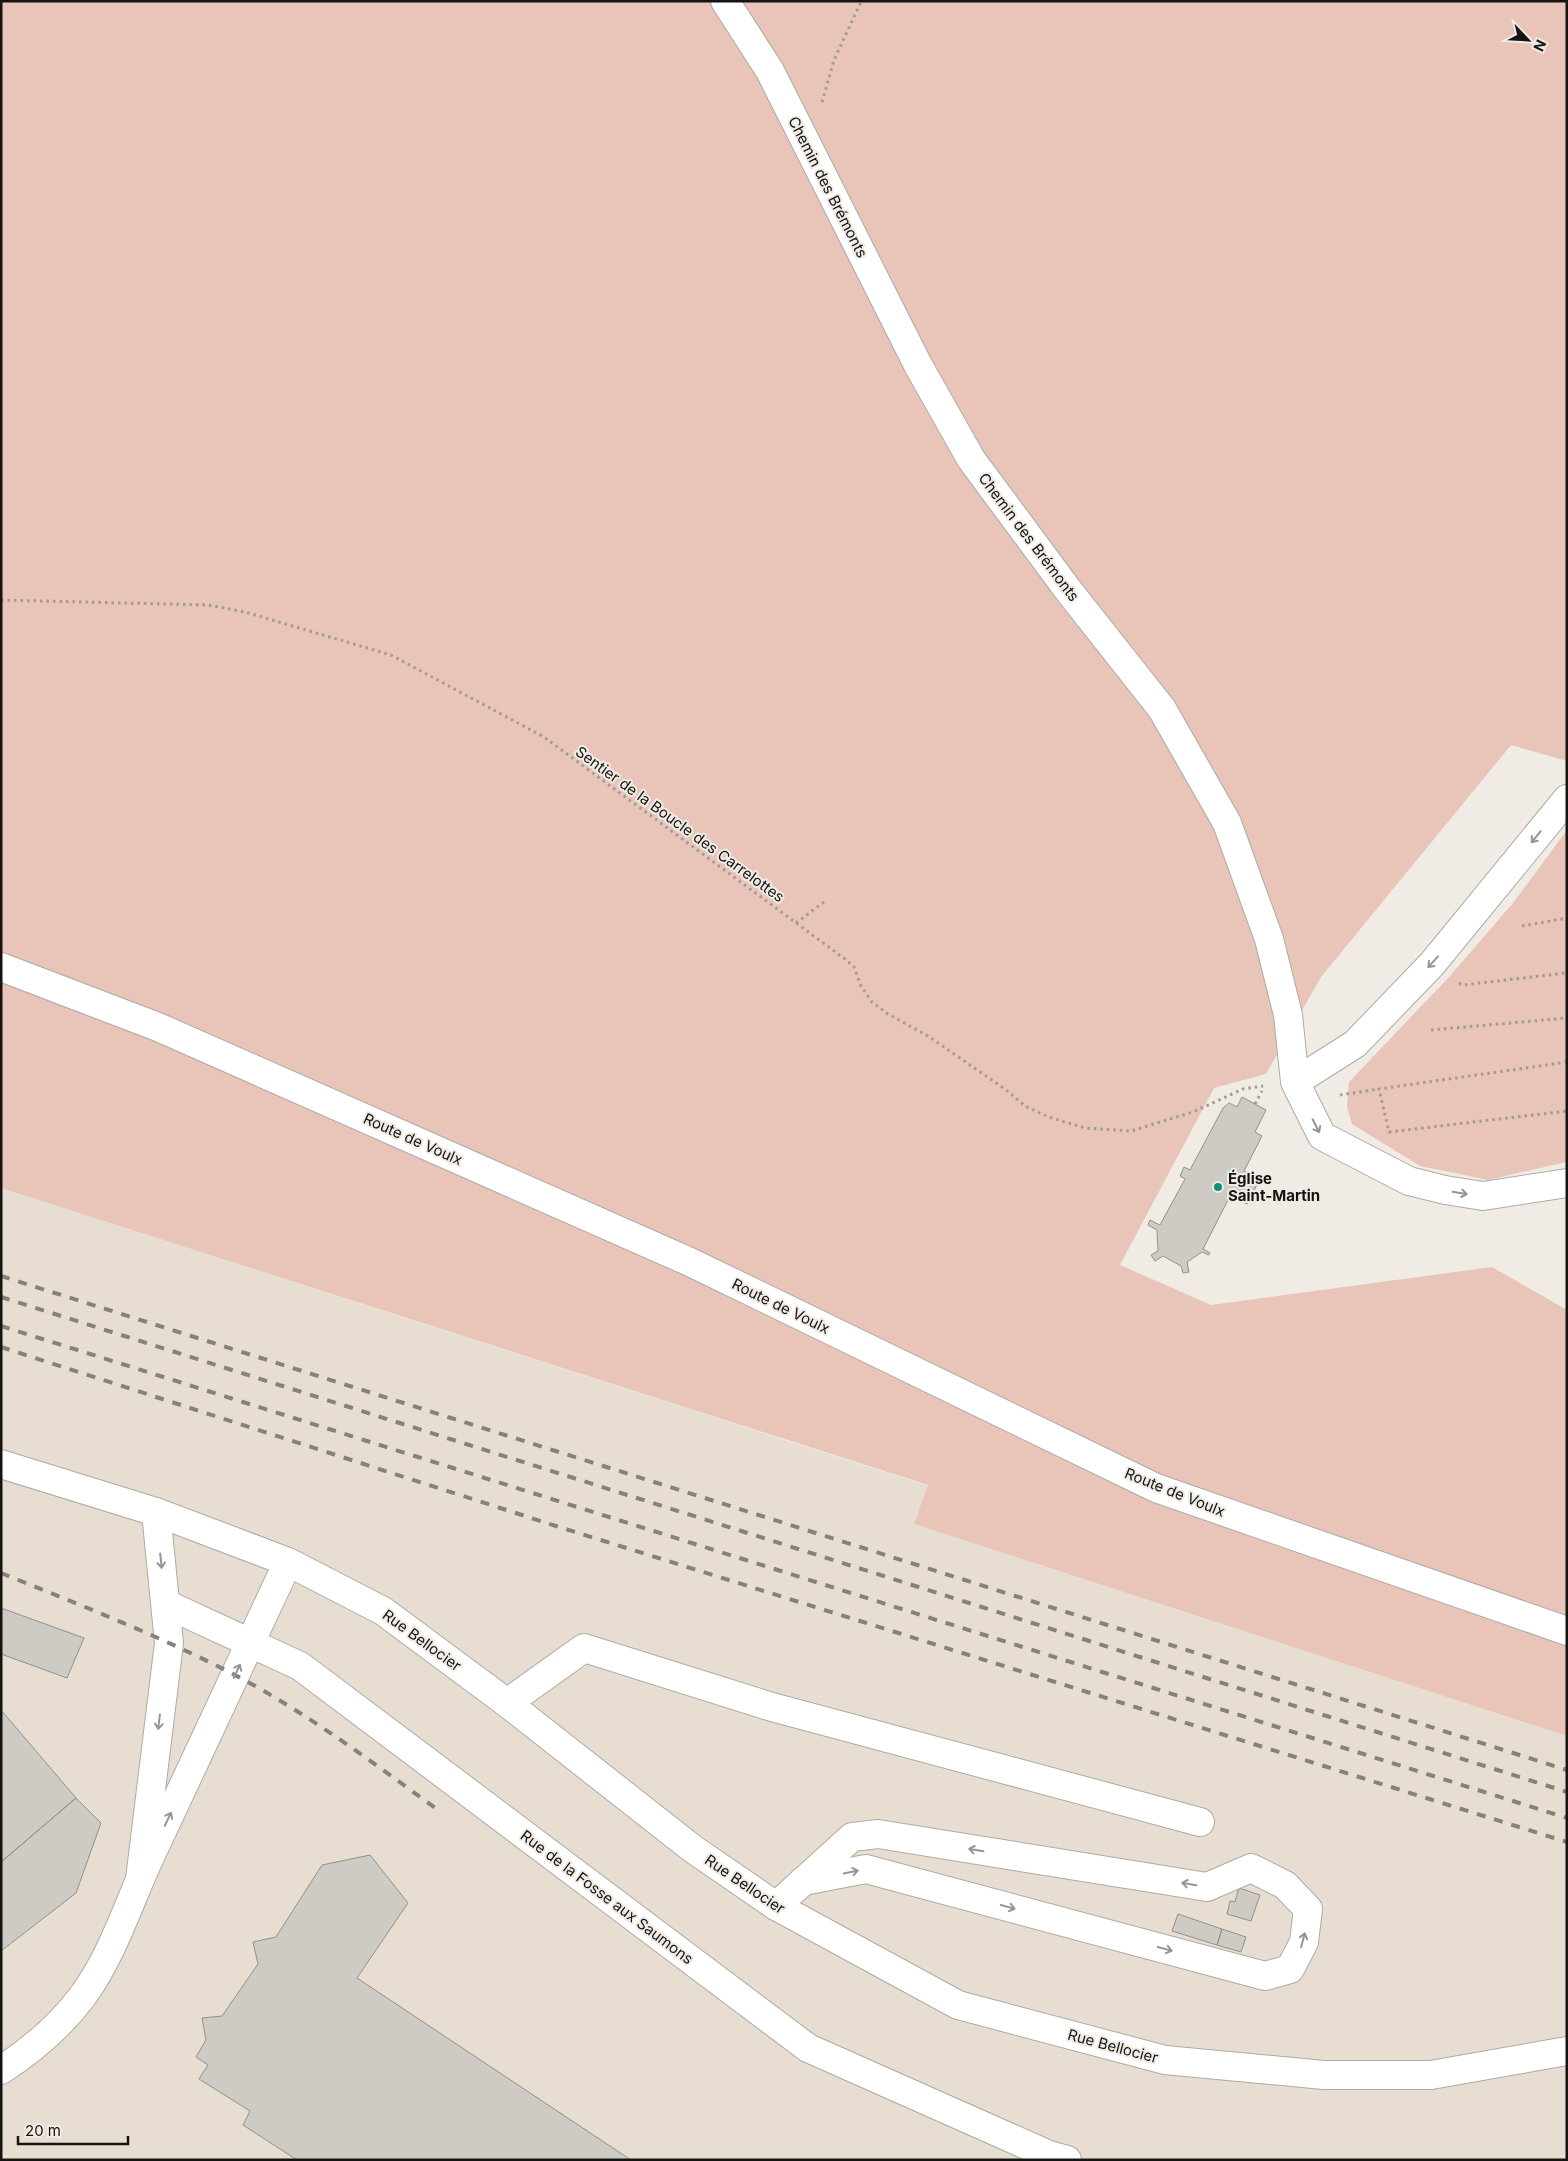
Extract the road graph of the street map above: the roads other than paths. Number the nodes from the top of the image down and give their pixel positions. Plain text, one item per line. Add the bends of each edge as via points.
1 (725, 1) edge
2 (1567, 799) edge
3 (1, 966) edge
4 (1295, 1082) junction
5 (1567, 1183) edge
6 (1, 1464) edge
7 (156, 1512) junction
8 (288, 1562) junction
9 (166, 1604) junction
10 (1567, 1631) edge
11 (250, 1642) junction
12 (507, 1703) junction
13 (1200, 1822) dead end
14 (140, 1879) junction
15 (803, 1881) junction
16 (776, 1906) junction
17 (1567, 2051) edge
18 (1, 2070) edge
19 (1021, 2152) edge
20 (1067, 2160) edge

1 - 4 main road, Chemin des Brémonts via 770,71 918,365 971,459 1162,709 1227,822 1269,939 1288,1016
2 -> 4 main road via 1432,964 1355,1044
3 - 10 main road, Route de Voulx via 158,1027 690,1262 1156,1488
4 -> 5 main road via 1322,1136 1409,1181 1483,1196
6 - 7 main road, Rue Bellocier
7 - 8 main road, Rue Bellocier
7 -> 9 main road
8 - 11 main road
8 - 12 main road, Rue Bellocier via 384,1611
9 - 11 main road, Rue de la Fosse aux Saumons
9 -> 14 main road via 169,1643
14 -> 11 main road
11 - 19 main road, Rue de la Fosse aux Saumons via 300,1666 808,2048
12 - 13 main road via 584,1648 772,1707
12 - 16 main road, Rue Bellocier via 693,1849
14 - 18 main road via 105,1960 82,1996 56,2028 25,2055
15 -> 15 main road via 866,1869 1265,1976 1290,1970 1304,1942 1308,1909 1286,1885 1251,1868 1207,1887 878,1834 852,1837
15 - 16 main road
16 - 17 main road, Rue Bellocier via 958,2006 1165,2060 1324,2075 1431,2076
19 - 20 main road, Rue de la Fosse aux Saumons

